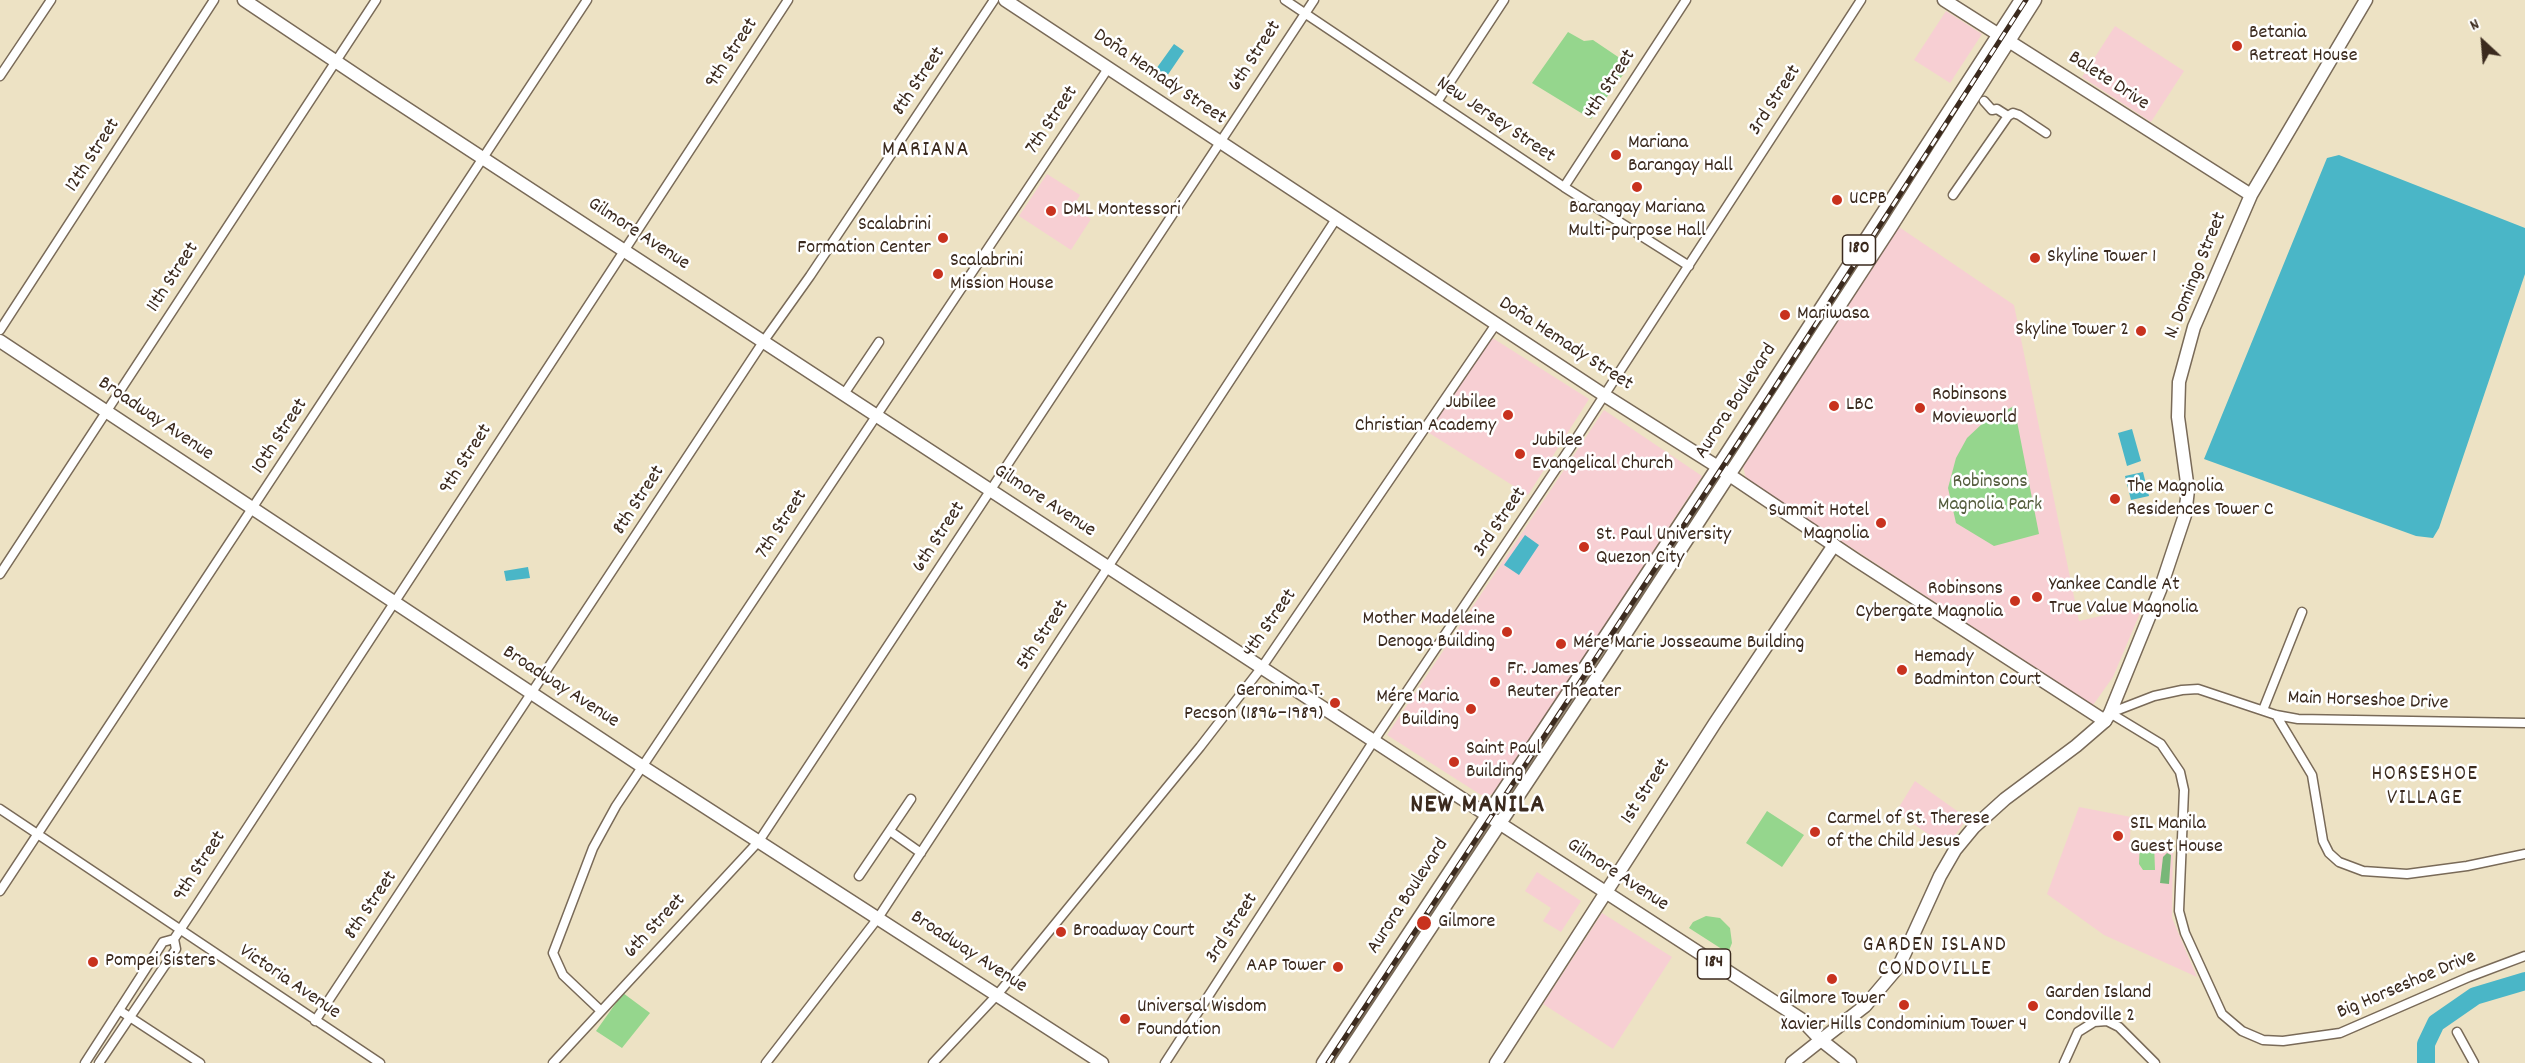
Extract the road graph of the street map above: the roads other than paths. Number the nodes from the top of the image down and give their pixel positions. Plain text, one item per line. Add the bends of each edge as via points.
1 (51, 0) edge
2 (214, 0) edge
3 (244, 0) edge
4 (376, 0) edge
5 (587, 0) edge
6 (788, 0) edge
7 (994, 0) edge
8 (1005, 0) edge
9 (1285, 0) edge
10 (1314, 0) edge
11 (1504, 0) edge
12 (1686, 0) edge
13 (1861, 0) edge
14 (1944, 0) edge
15 (2021, 0) edge
16 (2035, 0) edge
17 (2366, 0) edge
18 (1305, 14) junction
19 (2004, 37) junction
20 (336, 61) junction
21 (1109, 67) junction
22 (0, 76) edge
23 (1979, 98) junction
24 (1437, 102) junction
25 (2008, 116) junction
26 (2046, 133) dead end
27 (1220, 142) junction
28 (484, 158) junction
29 (1564, 187) junction
30 (1953, 195) dead end
31 (2251, 195) junction
32 (1336, 219) junction
33 (625, 250) junction
34 (1689, 267) junction
35 (1496, 324) junction
36 (0, 330) edge
37 (0, 341) edge
38 (763, 342) junction
39 (879, 342) dead end
40 (844, 394) junction
41 (1604, 395) junction
42 (107, 412) junction
43 (876, 415) junction
44 (1718, 467) junction
45 (1728, 474) junction
46 (991, 492) junction
47 (253, 508) junction
48 (1834, 545) junction
49 (1108, 568) junction
50 (0, 574) edge
51 (395, 602) junction
52 (2302, 612) dead end
53 (1262, 667) junction
54 (532, 693) junction
55 (2263, 710) junction
56 (2276, 715) junction
57 (2107, 717) junction
58 (2525, 723) edge
59 (1373, 742) junction
60 (643, 766) junction
61 (911, 799) dead end
62 (0, 810) edge
63 (1487, 815) junction
64 (1500, 823) junction
65 (890, 831) junction
66 (37, 833) junction
67 (759, 841) junction
68 (921, 853) junction
69 (2525, 854) edge
70 (859, 876) dead end
71 (0, 891) edge
72 (1605, 893) junction
73 (878, 918) junction
74 (180, 929) junction
75 (174, 939) junction
76 (2525, 956) edge
77 (997, 995) junction
78 (119, 1010) junction
79 (600, 1010) junction
80 (129, 1017) junction
81 (315, 1021) junction
82 (2457, 1032) dead end
83 (1821, 1040) junction
84 (85, 1063) edge
85 (99, 1063) edge
86 (200, 1063) edge
87 (380, 1063) edge
88 (553, 1063) edge
89 (766, 1063) edge
90 (933, 1063) edge
91 (1102, 1063) edge
92 (1165, 1063) edge
93 (1323, 1063) edge
94 (1341, 1063) edge
95 (1496, 1063) edge
96 (1792, 1063) edge
97 (1850, 1063) edge
98 (2064, 1063) edge
99 (2155, 1063) edge
100 (2474, 1063) edge

1 - 22 street
2 - 36 street, 12th Street
3 - 20 main road, Gilmore Avenue
4 - 20 street, 11th Street
5 - 28 street, 10th Street
6 - 33 street, 9th Street
7 - 38 street, 8th Street
8 - 21 main road, Doña Hemady Street
9 - 18 street, New Jersey Street
10 - 18 street, 6th Street
11 - 24 street
12 - 29 street, 4th Street
13 - 34 street, 3rd Street
14 - 19 main road, Balete Drive
15 - 19 main road, Aurora Boulevard / 180
16 - 19 main road, Aurora Boulevard / 180
17 - 31 main road, N. Domingo Street
18 - 24 street, New Jersey Street
18 - 27 street, 6th Street
19 - 23 main road, Aurora Boulevard / 180
19 - 31 main road, Balete Drive
19 - 44 main road, Aurora Boulevard / 180
20 - 28 main road, Gilmore Avenue
20 - 42 street, 11th Street
21 - 27 main road, Doña Hemady Street
21 - 43 street, 7th Street
23 - 25 street via 1996,104
23 - 45 main road, Aurora Boulevard / 180
24 - 29 street, New Jersey Street
25 - 26 street via 2019,115
25 - 30 street
27 - 32 main road, Doña Hemady Street
27 - 46 street, 6th Street
28 - 33 main road, Gilmore Avenue
28 - 47 street, 10th Street
29 - 34 street, New Jersey Street
31 - 57 main road, N. Domingo Street via 2194,327 2179,382 2178,417 2188,490 2185,514 2160,590
32 - 35 main road, Doña Hemady Street
32 - 49 street, 5th Street
33 - 38 main road, Gilmore Avenue
33 - 51 street, 9th Street
34 - 41 street, 3rd Street
35 - 41 main road, Doña Hemady Street
35 - 53 street, 4th Street
37 - 42 main road, Broadway Avenue
38 - 40 main road, Gilmore Avenue
38 - 54 street, 8th Street
39 - 40 street
40 - 43 main road, Gilmore Avenue
41 - 44 main road, Doña Hemady Street
41 - 59 street, 3rd Street
42 - 47 main road, Broadway Avenue
42 - 50 street, 11th Street
43 - 46 main road, Gilmore Avenue
43 - 60 street, 7th Street
44 - 45 main road, Doña Hemady Street
44 - 63 main road, Aurora Boulevard / 180
45 - 48 main road, Doña Hemady Street
45 - 64 main road, Aurora Boulevard / 180
46 - 49 main road, Gilmore Avenue
46 - 67 street, 6th Street
47 - 51 main road, Broadway Avenue
47 - 66 street, 10th Street
48 - 57 main road, Doña Hemady Street
48 - 72 main road, 1st Street
49 - 53 main road, Gilmore Avenue
49 - 68 street, 5th Street
51 - 54 main road, Broadway Avenue
51 - 74 street, 9th Street
52 - 55 street
53 - 59 main road, Gilmore Avenue
53 - 77 street, 4th Street
54 - 60 main road, Broadway Avenue
54 - 81 street, 8th Street
55 - 56 street, Main Horseshoe Drive
55 - 57 street, Main Horseshoe Drive via 2198,689 2154,696
56 - 58 street, Main Horseshoe Drive
56 - 69 street via 2312,775 2323,841 2338,862 2363,872 2407,874
57 - 76 street, Big Horseshoe Drive via 2161,744 2180,772 2184,790 2179,911 2222,1014 2242,1031 2263,1040 2283,1041 2340,1033 2469,976
57 - 83 main road, N. Domingo Street via 1974,827 1940,876 1899,966 1864,1006
59 - 63 main road, Gilmore Avenue
59 - 92 street, 3rd Street
60 - 67 main road, Broadway Avenue
60 - 79 street, 7th Street via 593,848 553,953 563,975
61 - 65 street
62 - 66 street, Victoria Avenue
63 - 64 main road, Gilmore Avenue / 184
63 - 93 main road, Aurora Boulevard / 180
64 - 72 main road, Gilmore Avenue / 184
64 - 94 main road, Aurora Boulevard / 180
65 - 68 street
65 - 70 street
66 - 71 street, 10th Street
66 - 74 street, Victoria Avenue
67 - 73 main road, Broadway Avenue
67 - 79 street, 6th Street
68 - 73 street, 5th Street
72 - 83 main road, Gilmore Avenue / 184 via 1801,1019
72 - 95 main road, 1st Street
73 - 77 main road, Broadway Avenue
73 - 89 street, 5th Street
74 - 75 street, 9th Street
74 - 81 street, Victoria Avenue
75 - 78 street, 9th Street via 163,942
75 - 80 street, 9th Street via 176,949
77 - 90 street, 4th Street
77 - 91 main road, Broadway Avenue
78 - 80 street
78 - 84 street, 9th Street
79 - 88 street, 6th Street
80 - 85 street, 9th Street
80 - 86 street
81 - 87 street, Victoria Avenue
82 - 100 street
83 - 96 main road, N. Domingo Street
83 - 97 main road, 184
98 - 99 street via 2078,1032 2094,1022 2107,1021 2119,1027

